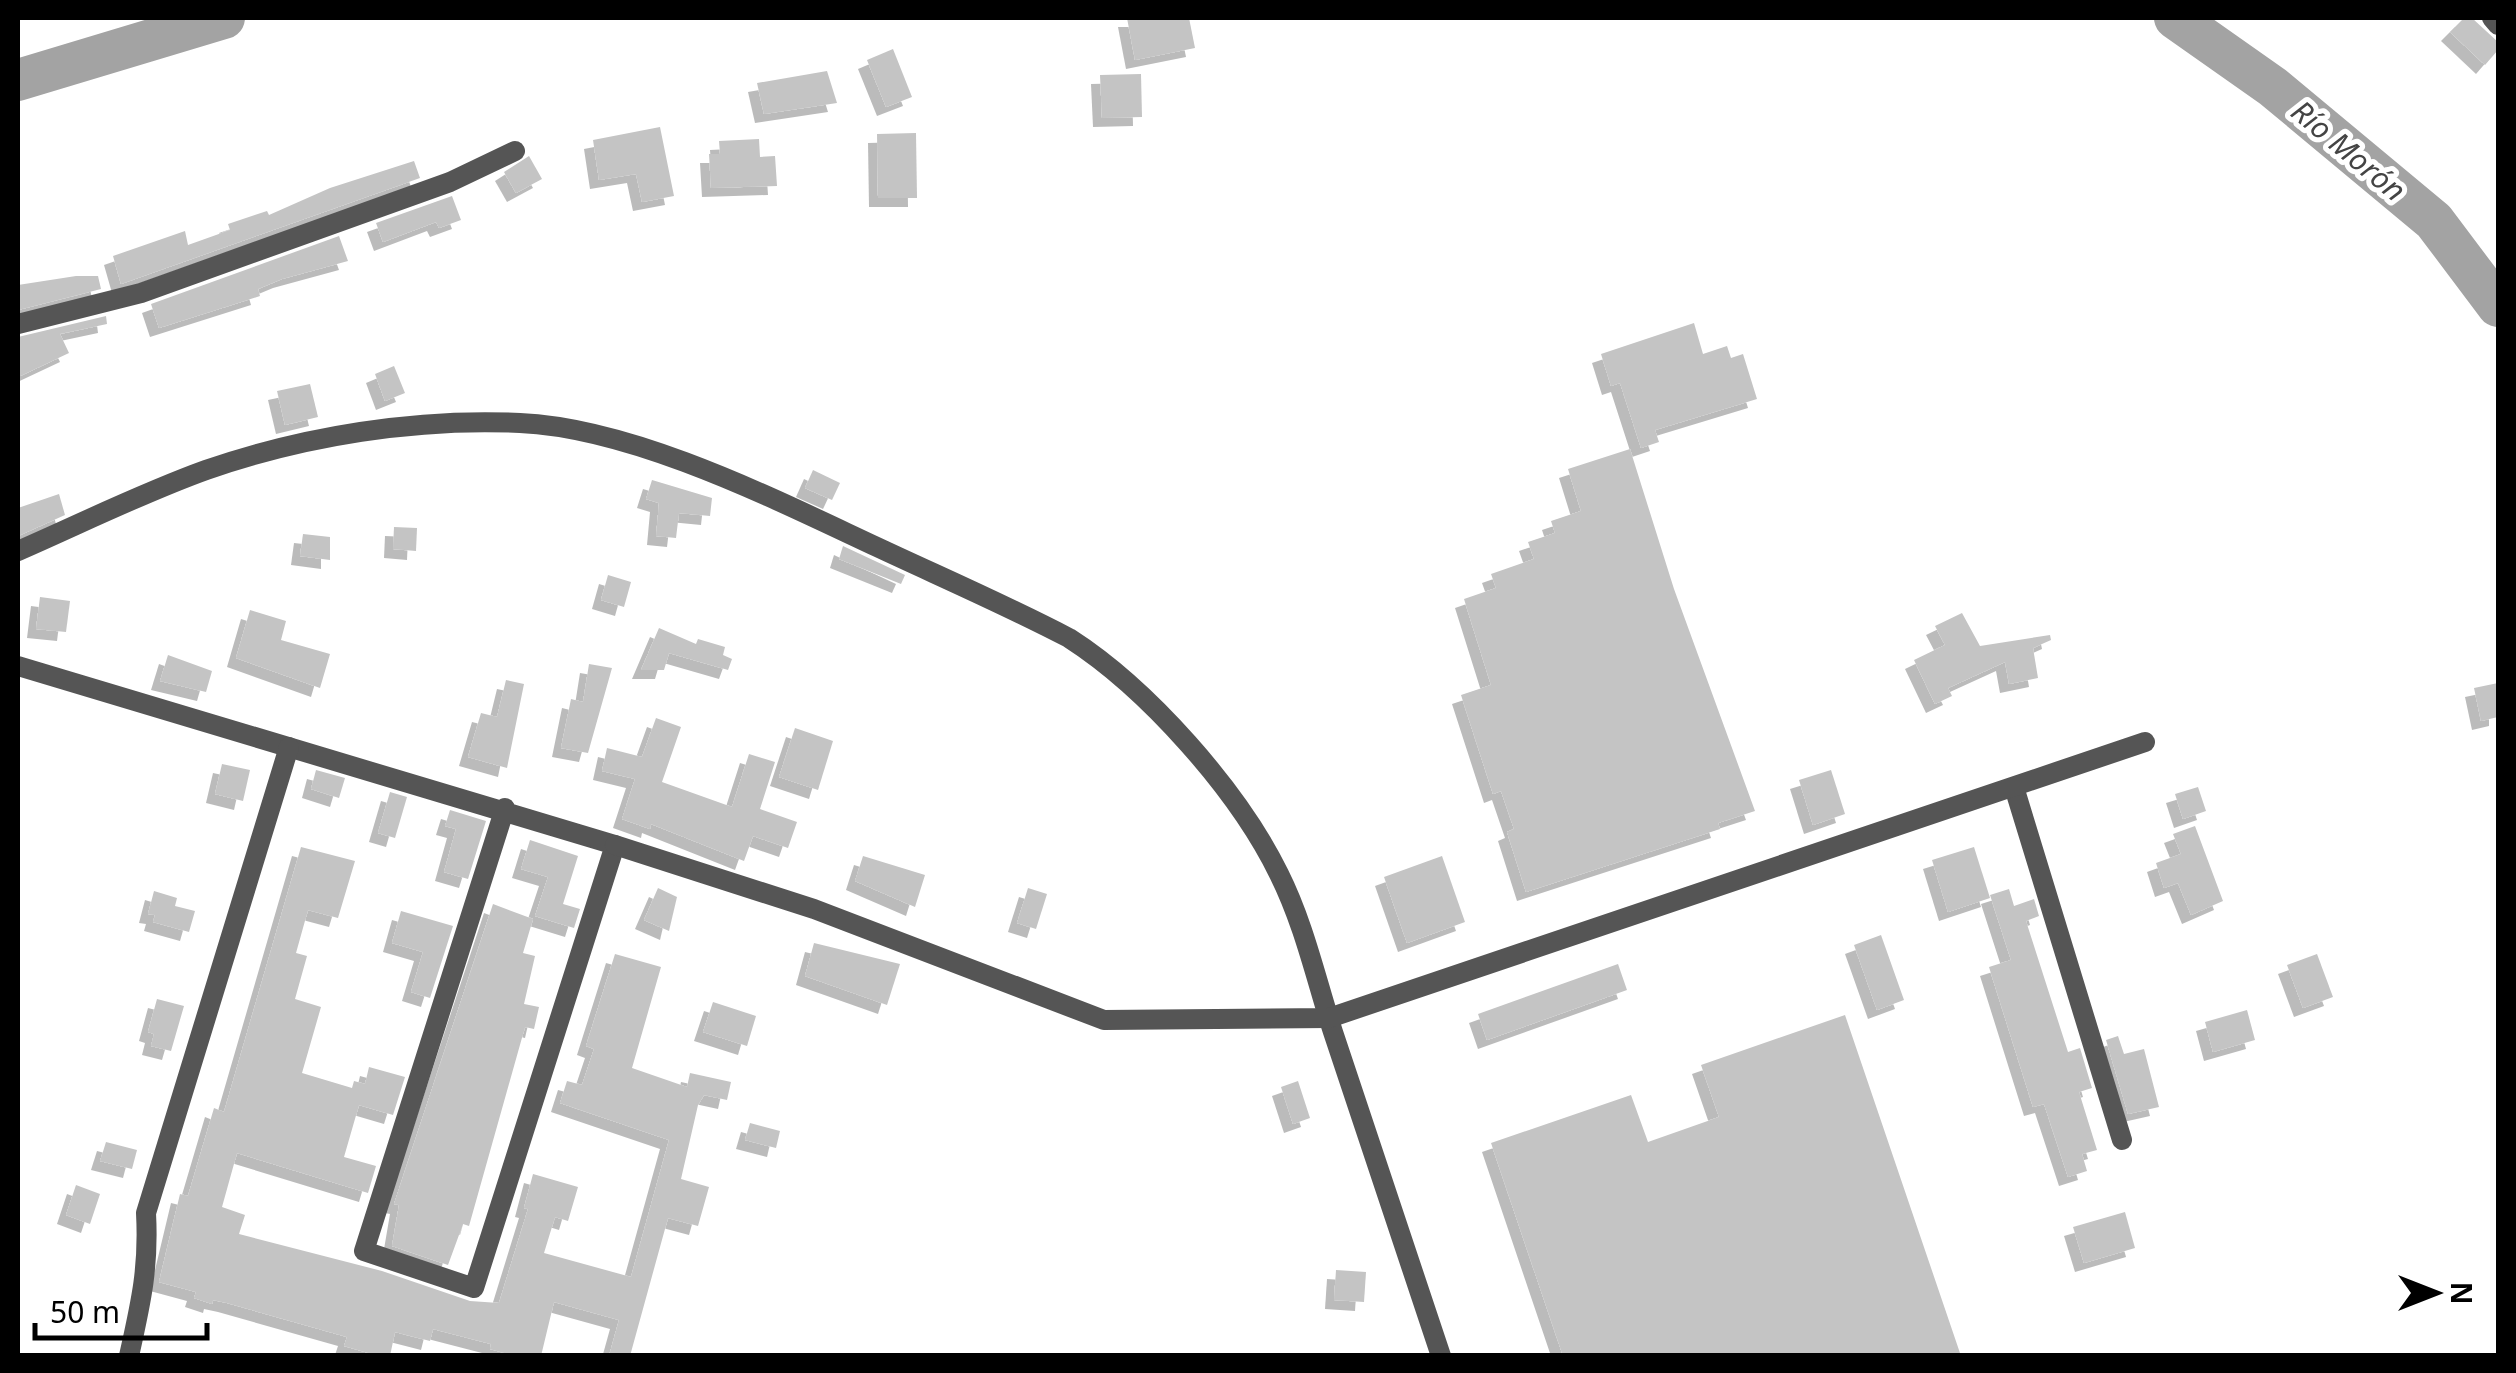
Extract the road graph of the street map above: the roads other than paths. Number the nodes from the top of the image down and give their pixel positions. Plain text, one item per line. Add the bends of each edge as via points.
1 (2492, 18) edge
2 (2498, 25) edge
3 (515, 151) dead end
4 (18, 324) edge
5 (18, 551) edge
6 (18, 666) edge
7 (2145, 742) dead end
8 (289, 747) junction
9 (2014, 786) junction
10 (505, 808) junction
11 (616, 845) junction
12 (1329, 1018) junction
13 (2122, 1140) dead end
14 (129, 1356) edge
15 (1441, 1356) edge

1 - 2 street
3 - 4 street via 450,182 141,293
5 - 12 street via 206,470 379,430 523,423 602,437 699,469 1015,609 1104,660 1226,792 1278,873
6 - 8 street
7 - 9 street
8 - 10 street
8 - 14 street via 146,1213 148,1262
9 - 12 street
9 - 13 street
10 - 11 street
10 - 11 street via 364,1251 474,1288
11 - 12 street via 814,910 1104,1020
12 - 15 street

